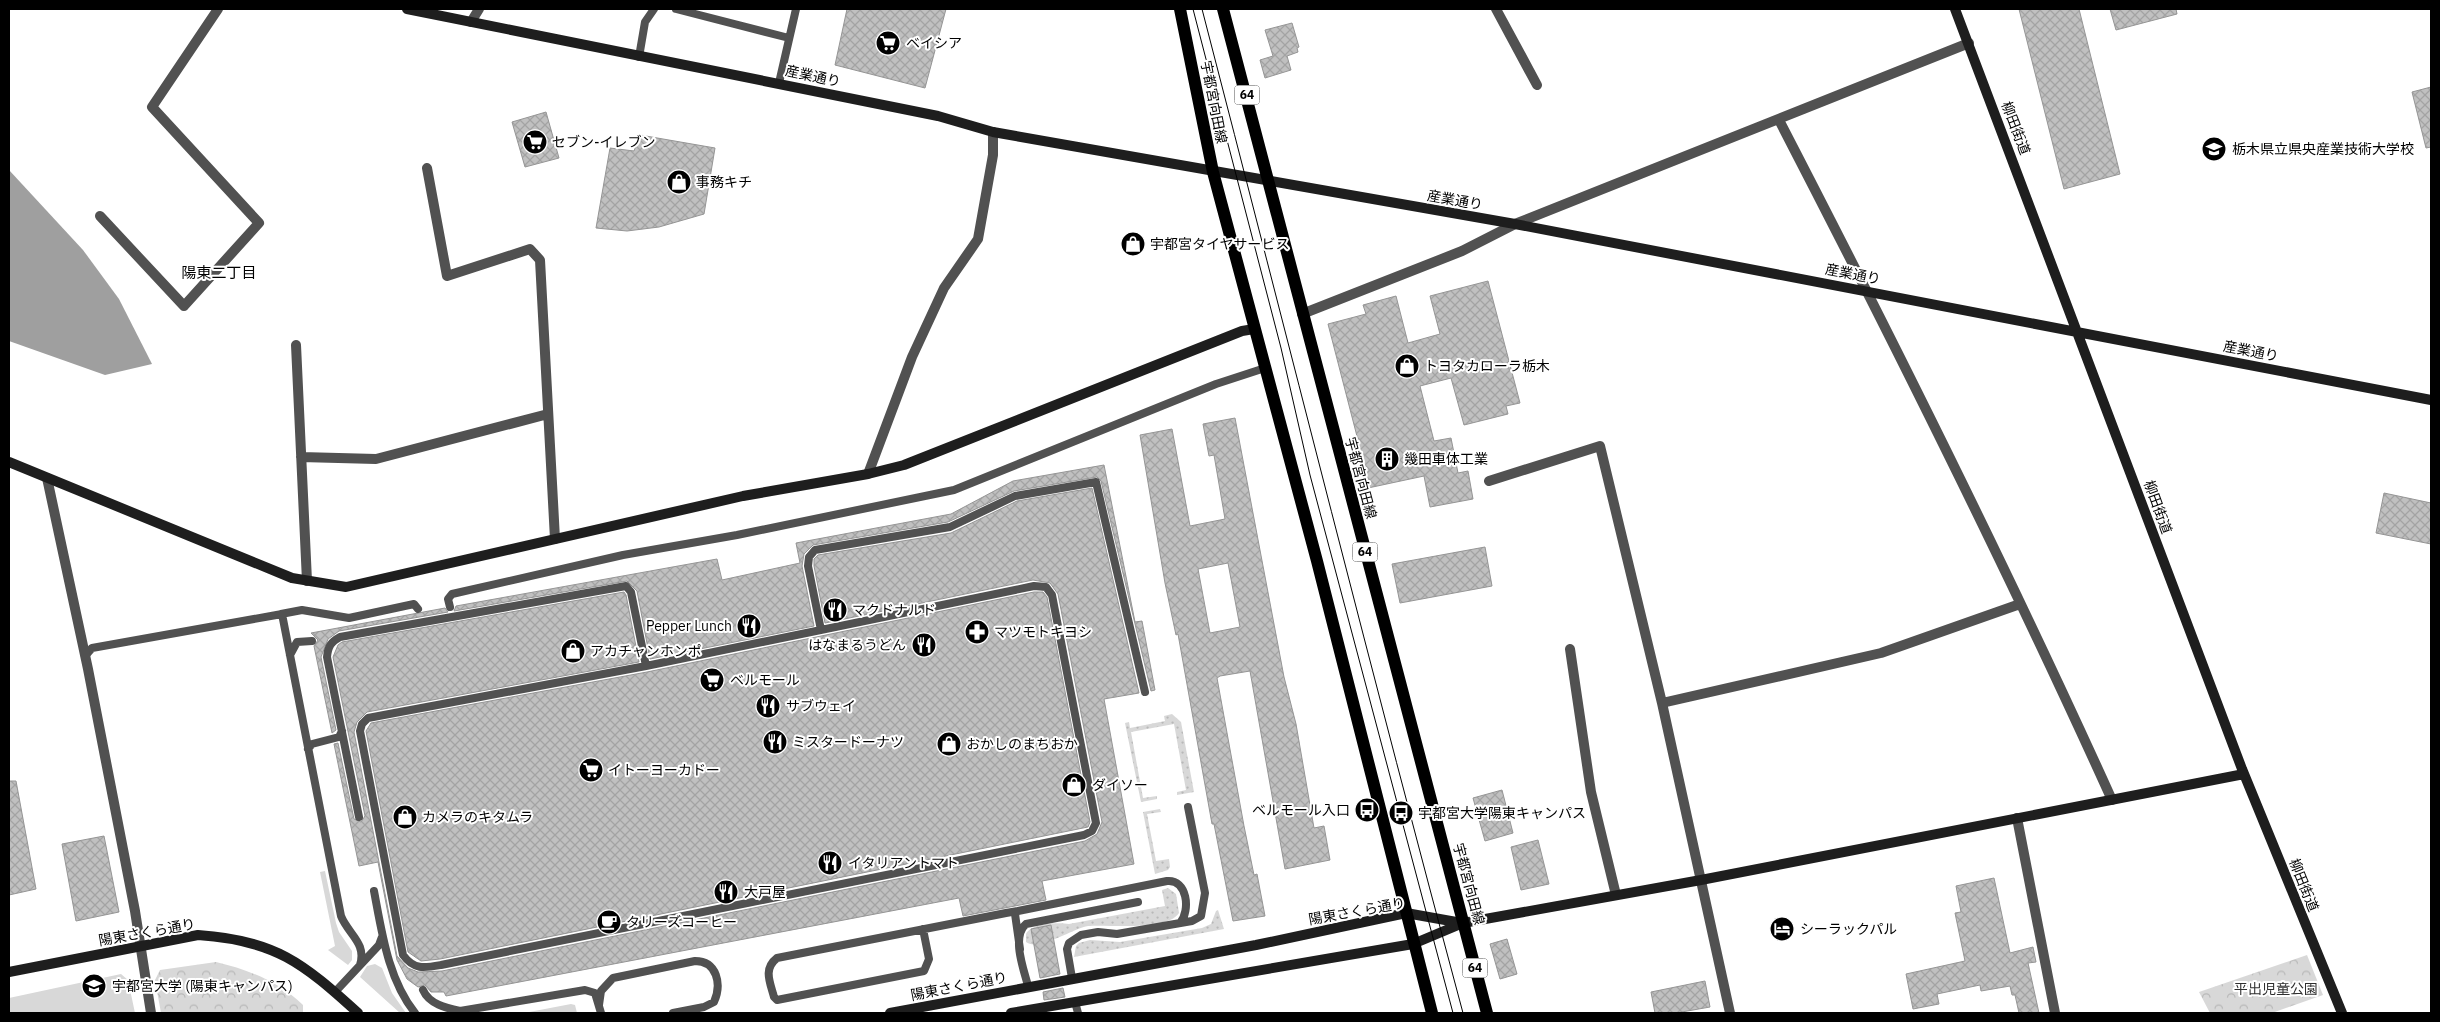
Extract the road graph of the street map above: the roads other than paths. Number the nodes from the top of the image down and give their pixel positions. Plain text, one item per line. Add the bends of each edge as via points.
1 (218, 9) edge
2 (407, 9) edge
3 (479, 9) edge
4 (654, 9) edge
5 (676, 9) edge
6 (796, 9) edge
7 (1180, 9) edge
8 (1224, 9) edge
9 (1496, 9) edge
10 (1955, 9) edge
11 (471, 22) junction
12 (789, 38) junction
13 (1969, 44) junction
14 (638, 56) junction
15 (778, 83) junction
16 (1537, 85) dead end
17 (1779, 120) junction
18 (993, 132) junction
19 (427, 168) dead end
20 (1213, 172) junction
21 (1269, 181) junction
22 (100, 216) dead end
23 (1516, 224) junction
24 (1867, 290) junction
25 (1302, 314) junction
26 (1254, 329) junction
27 (2078, 331) junction
28 (296, 346) dead end
29 (1265, 368) junction
30 (2431, 400) edge
31 (548, 414) junction
32 (301, 457) junction
33 (9, 462) edge
34 (868, 474) junction
35 (47, 478) junction
36 (1489, 481) dead end
37 (555, 539) junction
38 (307, 581) junction
39 (2020, 604) junction
40 (450, 607) dead end
41 (418, 609) dead end
42 (280, 614) junction
43 (821, 630) junction
44 (312, 641) dead end
45 (1570, 649) dead end
46 (290, 655) junction
47 (85, 656) junction
48 (646, 666) junction
49 (1145, 692) dead end
50 (1662, 703) junction
51 (342, 731) junction
52 (308, 748) junction
53 (2244, 774) junction
54 (2112, 800) junction
55 (1188, 808) dead end
56 (359, 817) dead end
57 (2017, 818) junction
58 (1701, 880) junction
59 (374, 891) dead end
60 (1616, 895) junction
61 (1138, 902) dead end
62 (1406, 913) junction
63 (1017, 914) junction
64 (1180, 923) junction
65 (1463, 923) junction
66 (923, 929) junction
67 (383, 936) junction
68 (1413, 944) junction
69 (139, 946) junction
70 (1020, 949) junction
71 (360, 965) junction
72 (9, 972) edge
73 (1072, 978) junction
74 (1028, 986) junction
75 (423, 990) dead end
76 (335, 992) junction
77 (1075, 1002) junction
78 (600, 1009) edge
79 (1032, 1011) edge
80 (151, 1013) edge
81 (358, 1013) edge
82 (415, 1013) edge
83 (674, 1013) edge
84 (890, 1013) edge
85 (1011, 1013) edge
86 (1078, 1013) edge
87 (1432, 1013) edge
88 (1487, 1013) edge
89 (1730, 1013) edge
90 (2055, 1013) edge
91 (2342, 1013) edge

1 - 22 street via 152,107 259,223 184,306
2 - 11 street, 産業通り
3 - 11 street
4 - 14 lane via 645,22
5 - 12 lane
6 - 12 lane
7 - 20 main road, 宇都宮向田線
8 - 21 main road, 宇都宮向田線 / 64
9 - 16 street
10 - 13 street, 柳田街道
11 - 14 street, 産業通り
12 - 15 lane
13 - 17 street
13 - 27 street, 柳田街道
14 - 15 street, 産業通り
15 - 18 street, 産業通り via 938,116
17 - 23 street
17 - 24 street
18 - 20 street, 産業通り
18 - 34 street via 993,155 978,239 944,288 912,357
19 - 31 street via 447,276 530,249 540,260
20 - 21 street, 産業通り
20 - 26 main road, 宇都宮向田線
21 - 23 street, 産業通り
21 - 25 main road, 宇都宮向田線 / 64
23 - 24 street, 産業通り
23 - 25 street via 1462,251
24 - 27 street, 産業通り
24 - 39 street
25 - 65 main road, 宇都宮向田線 / 64
26 - 29 main road, 宇都宮向田線
26 - 34 street via 904,465
27 - 30 street, 産業通り
27 - 53 street, 柳田街道
28 - 32 street
29 - 40 lane via 1216,384 954,490 623,555 452,594 448,599
29 - 62 main road, 宇都宮向田線
31 - 32 street via 376,459
31 - 37 street
32 - 38 street
33 - 35 street
34 - 37 street via 743,496
35 - 38 street via 292,578
35 - 47 street
36 - 50 street via 1600,446
37 - 38 street via 346,587
39 - 50 street via 1881,653
39 - 54 street
41 - 42 lane via 414,604 349,618 302,610
42 - 46 lane
42 - 47 lane via 92,648
43 - 48 lane
43 - 48 lane via 1034,586 1046,587 1052,595 1096,823 1092,831 441,965 417,968 409,964 396,916 360,731 362,724 368,718
43 - 49 lane via 808,566 809,557 815,550 950,527 1014,496 1096,482
44 - 46 lane via 297,642
45 - 60 street via 1591,792
46 - 52 lane
47 - 69 street
48 - 51 lane via 631,592 626,586 340,637 327,648 327,657
50 - 58 street
51 - 52 lane via 339,737
51 - 56 lane
52 - 71 lane via 341,916 361,946
53 - 54 street
53 - 91 street, 柳田街道
54 - 57 street
55 - 64 lane via 1203,881 1204,906 1201,916
57 - 58 street
57 - 90 street
58 - 60 street
58 - 89 street
59 - 67 lane
60 - 65 street
61 - 70 lane via 1026,924 1022,928
62 - 65 street, 陽東さくら通り
62 - 68 main road, 宇都宮向田線
62 - 73 street, 陽東さくら通り via 1256,945
63 - 64 lane via 1174,880 1180,885 1188,910
63 - 66 lane via 1006,913
63 - 70 lane
64 - 73 lane via 1116,934 1098,932 1081,935 1069,943 1067,949
65 - 68 street
65 - 88 main road, 宇都宮向田線 / 64
66 - 66 lane via 777,958 767,970 774,997 777,1000 924,972 929,959
67 - 71 lane
67 - 82 lane via 398,985
68 - 77 street
68 - 87 main road, 宇都宮向田線
69 - 72 street, 陽東さくら通り
69 - 76 street, 陽東さくら通り via 198,935 226,937 284,954
69 - 80 street
70 - 74 lane
71 - 76 lane
73 - 74 street, 陽東さくら通り
74 - 84 street, 陽東さくら通り
75 - 78 lane via 442,1007 460,1011 585,990 595,993
76 - 81 street, 陽東さくら通り
77 - 79 street
77 - 86 lane
78 - 83 lane via 601,991 614,978 694,961 707,963 718,982 714,1002 696,1010
79 - 85 street

